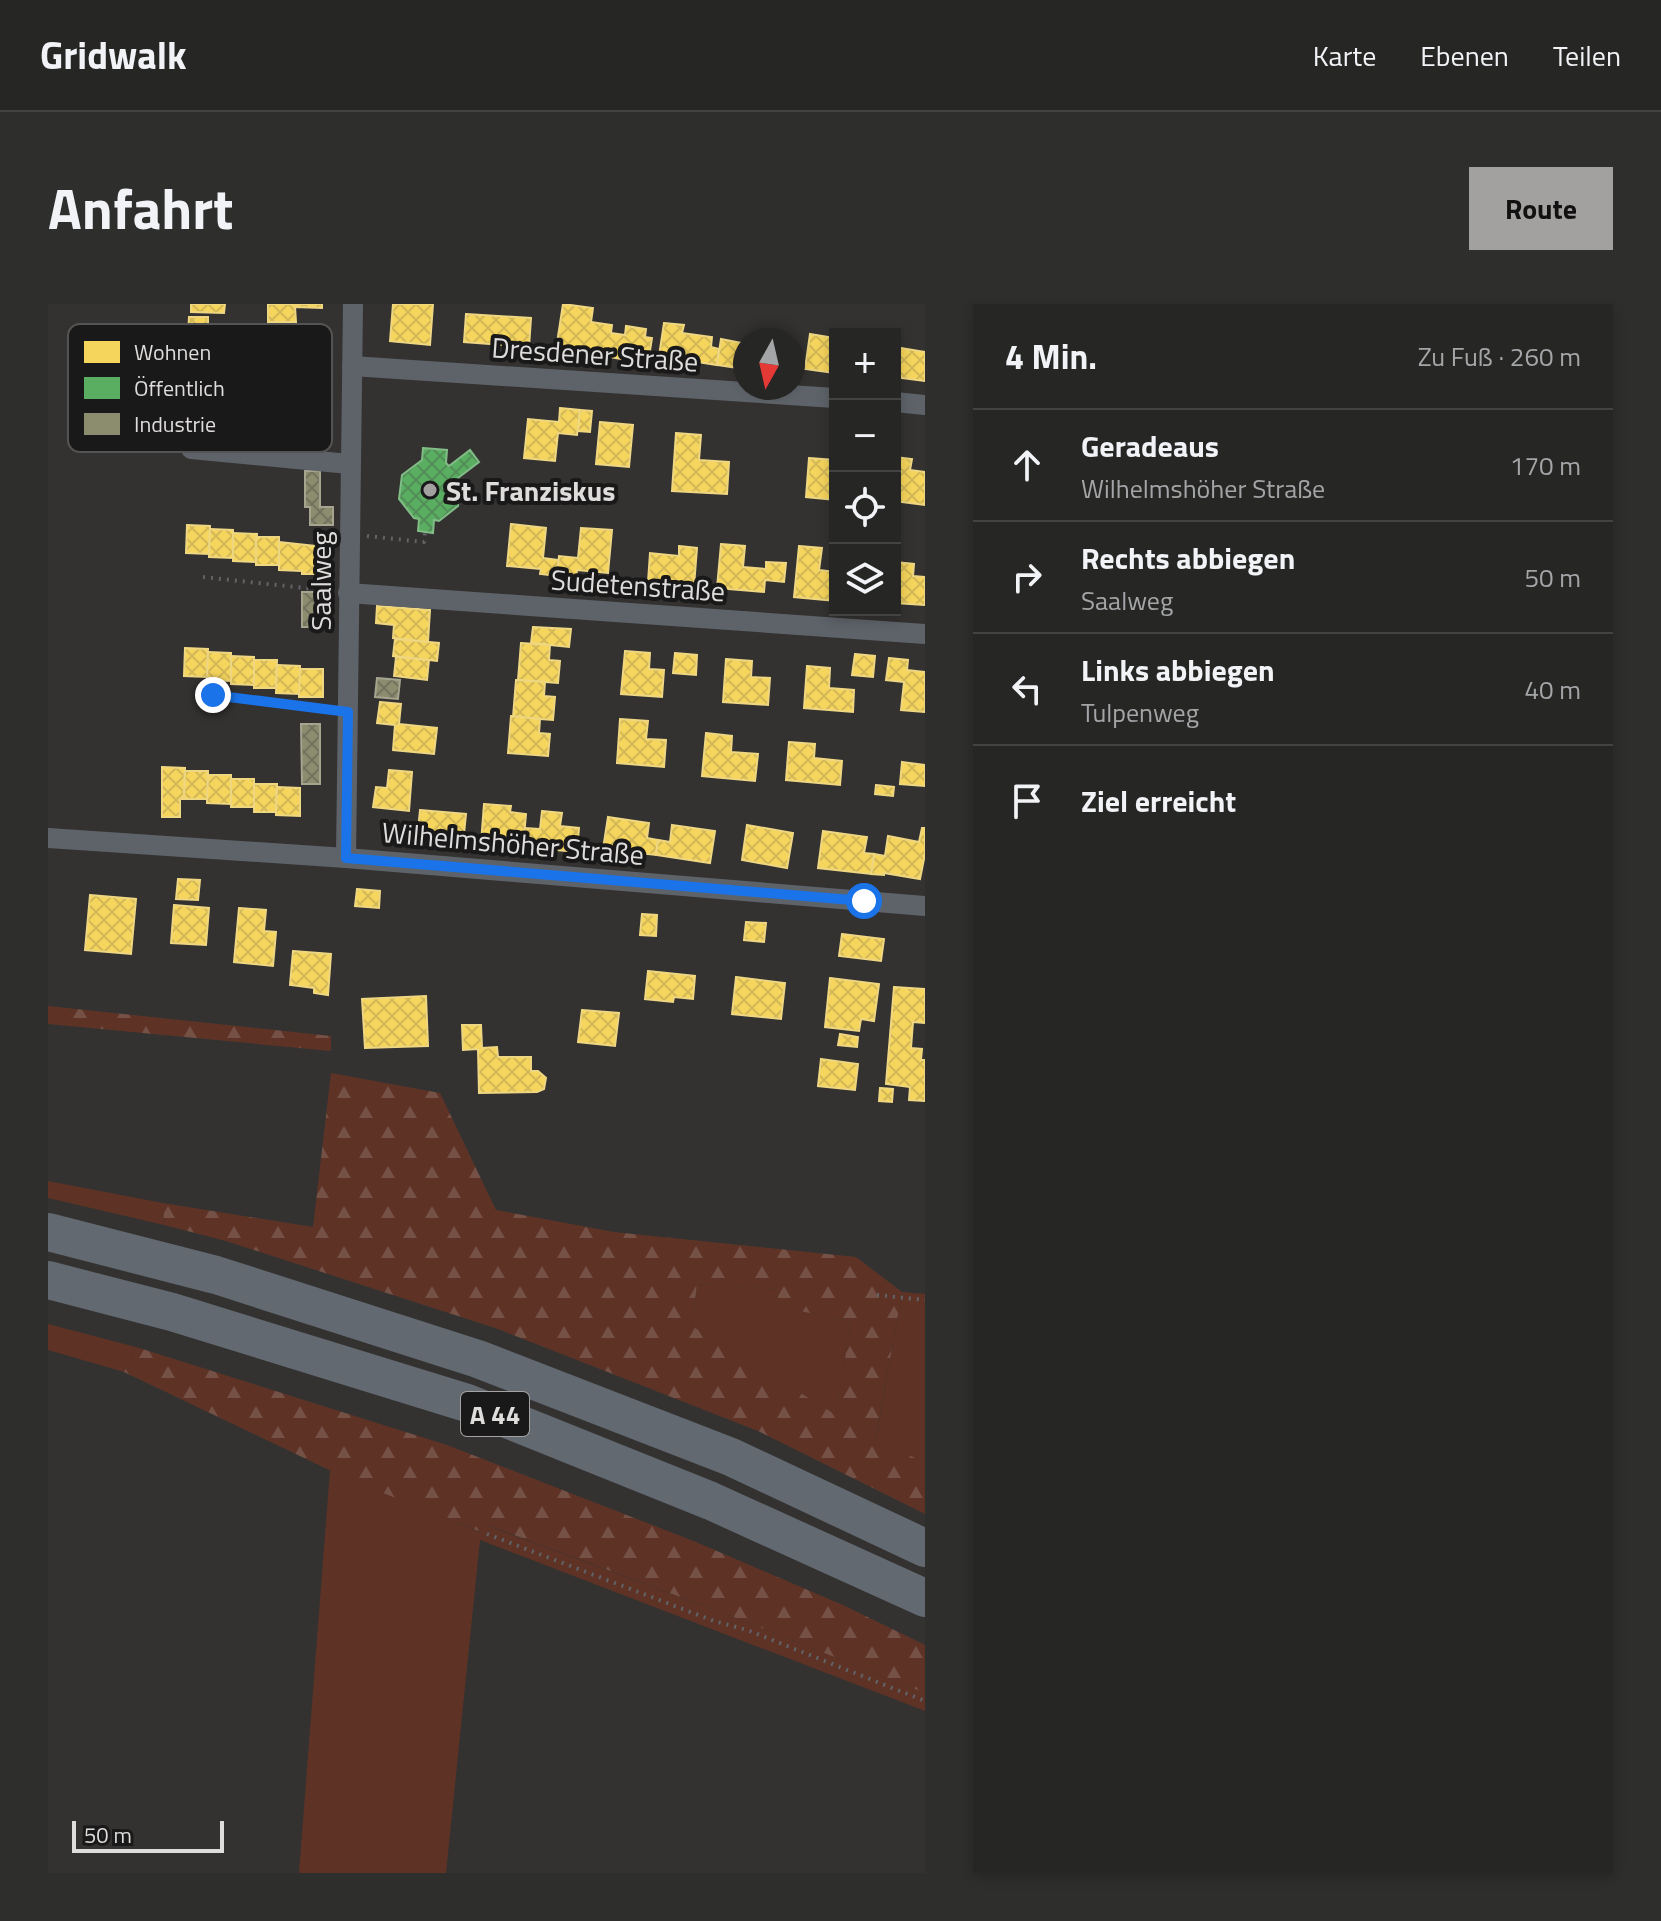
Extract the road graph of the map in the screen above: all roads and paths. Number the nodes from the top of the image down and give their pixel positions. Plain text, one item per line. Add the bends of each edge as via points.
1 (353, 304) edge
2 (352, 366) junction
3 (829, 398) edge
4 (901, 403) edge
5 (925, 405) edge
6 (223, 452) edge
7 (349, 464) junction
8 (425, 532) dead end
9 (349, 534) junction
10 (203, 577) dead end
11 (348, 593) junction
12 (925, 634) edge
13 (213, 695) dead end
14 (348, 712) junction
15 (48, 838) edge
16 (346, 858) junction
17 (925, 906) edge
18 (48, 1232) edge
19 (48, 1280) edge
20 (877, 1295) dead end
21 (925, 1300) edge
22 (487, 1534) dead end
23 (925, 1548) edge
24 (925, 1598) edge
25 (925, 1701) edge

1 - 2 street, Saalweg
2 - 3 street, Dresdener Straße
2 - 7 street, Saalweg
4 - 5 street
6 - 7 street
7 - 9 street, Saalweg
8 - 9 path via 424,542
9 - 11 street, Saalweg
10 - 11 path
11 - 12 street, Sudetenstraße
11 - 14 street, Saalweg
13 - 14 path
14 - 16 street, Saalweg
15 - 16 street, Wilhelmshöher Straße
16 - 17 street, Wilhelmshöher Straße
18 - 23 highway, A 44 via 216,1275 478,1359 731,1457
19 - 24 highway, A 44 via 172,1312 467,1403 711,1501
20 - 21 path
22 - 25 path

